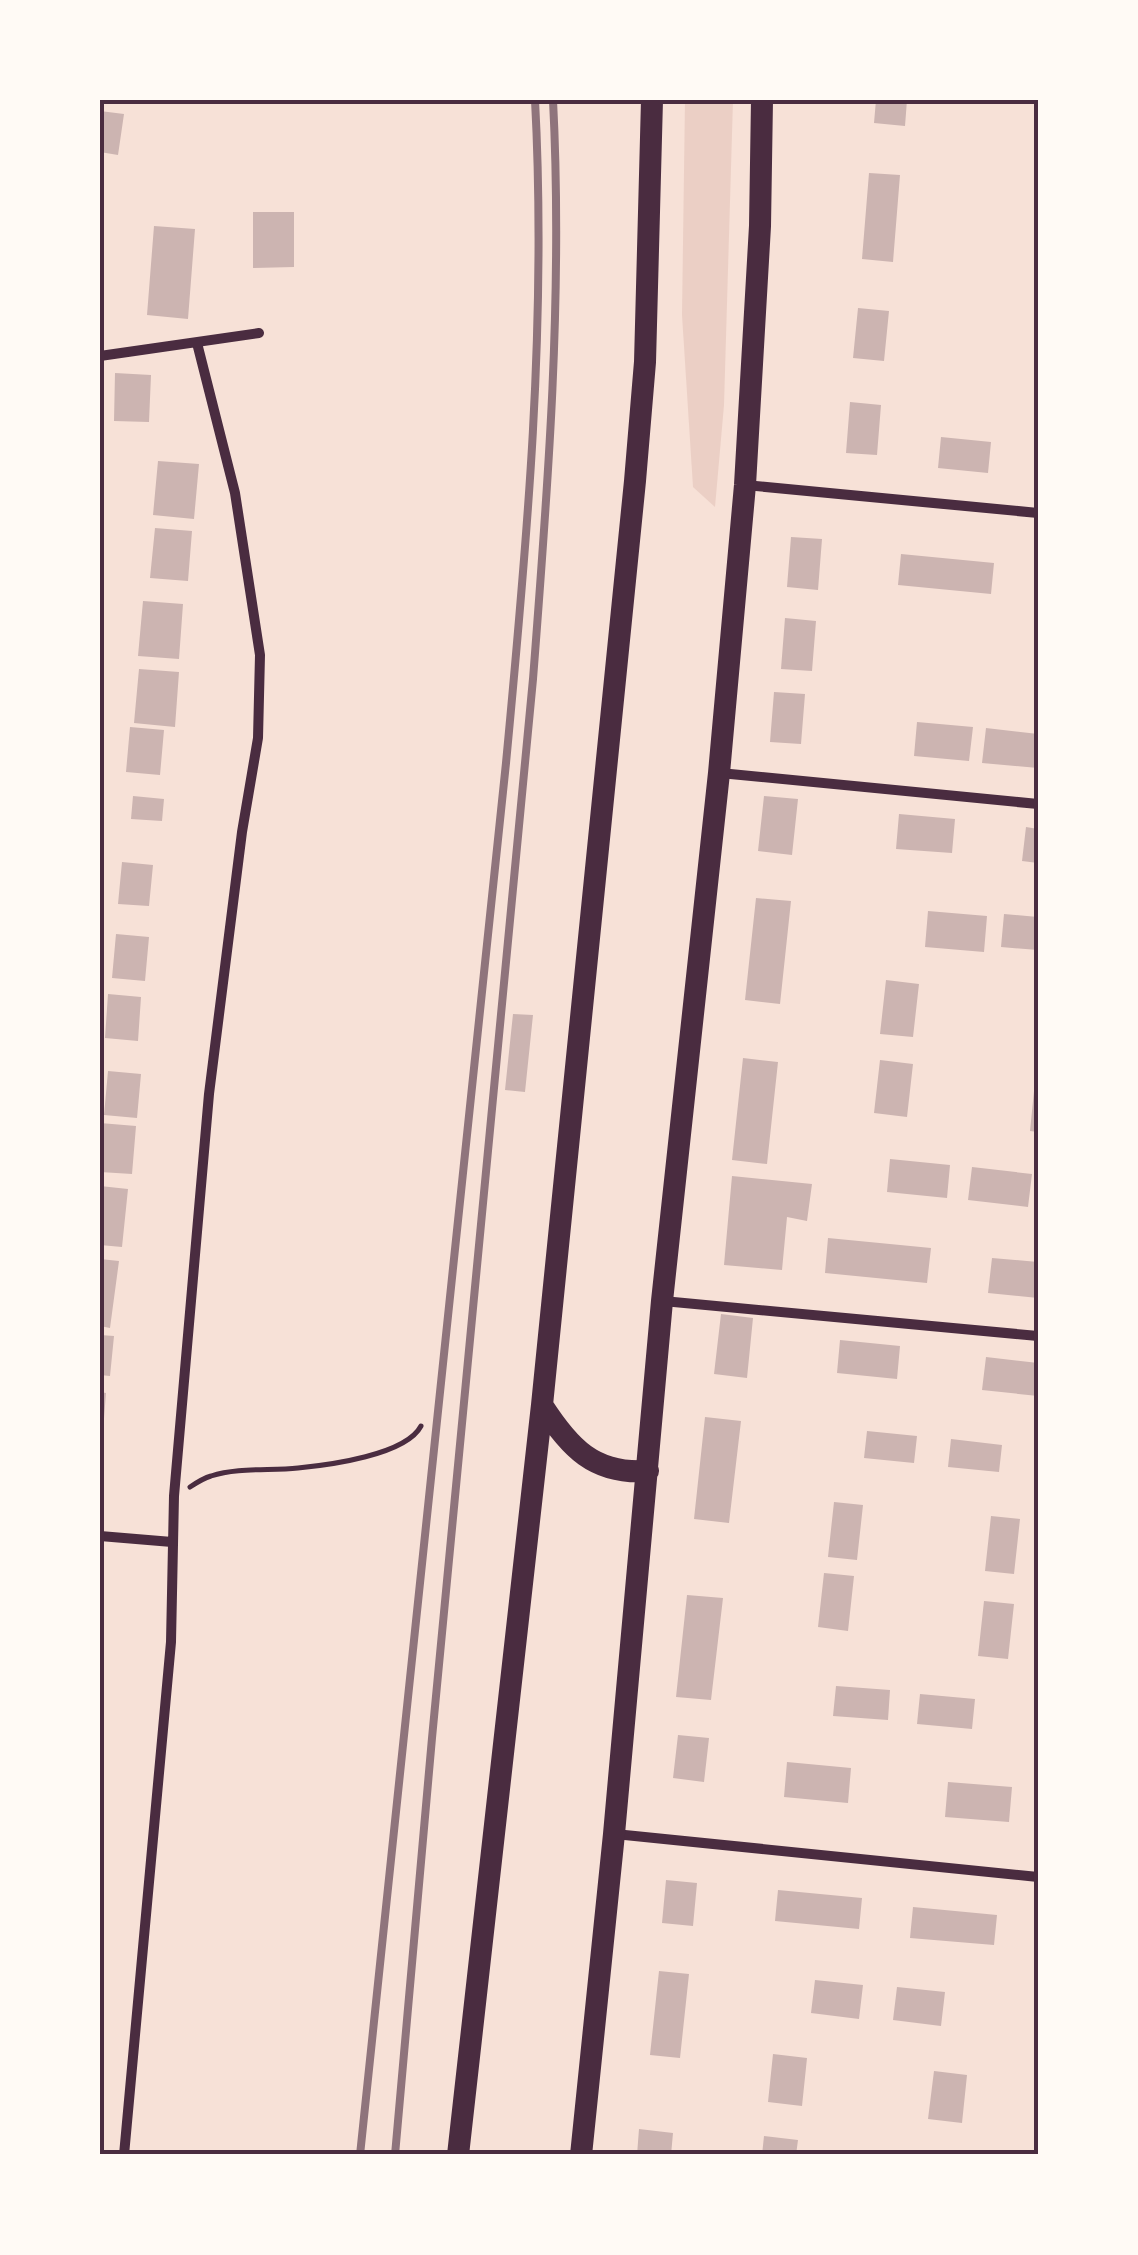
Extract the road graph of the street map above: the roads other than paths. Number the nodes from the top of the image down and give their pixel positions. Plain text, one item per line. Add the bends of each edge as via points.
1 (652, 100) edge
2 (762, 100) edge
3 (259, 333) dead end
4 (197, 343) junction
5 (100, 356) edge
6 (744, 484) junction
7 (1038, 513) edge
8 (720, 773) junction
9 (1038, 804) edge
10 (662, 1301) junction
11 (1038, 1336) edge
12 (542, 1405) junction
13 (648, 1470) junction
14 (100, 1536) edge
15 (172, 1542) junction
16 (614, 1834) junction
17 (1038, 1877) edge
18 (124, 2155) edge
19 (458, 2155) edge
20 (581, 2155) edge

1 - 12 main road via 637,461
2 - 6 main road
3 - 4 street
4 - 5 street
4 - 15 street via 236,493 260,672 258,738 210,1076
6 - 7 street
6 - 8 main road
8 - 9 street
8 - 10 main road
10 - 11 street
10 - 13 main road
12 - 13 main road via 582,1455 609,1468
12 - 19 main road
13 - 16 main road
14 - 15 street
15 - 18 street via 170,1642
16 - 17 street
16 - 20 main road

